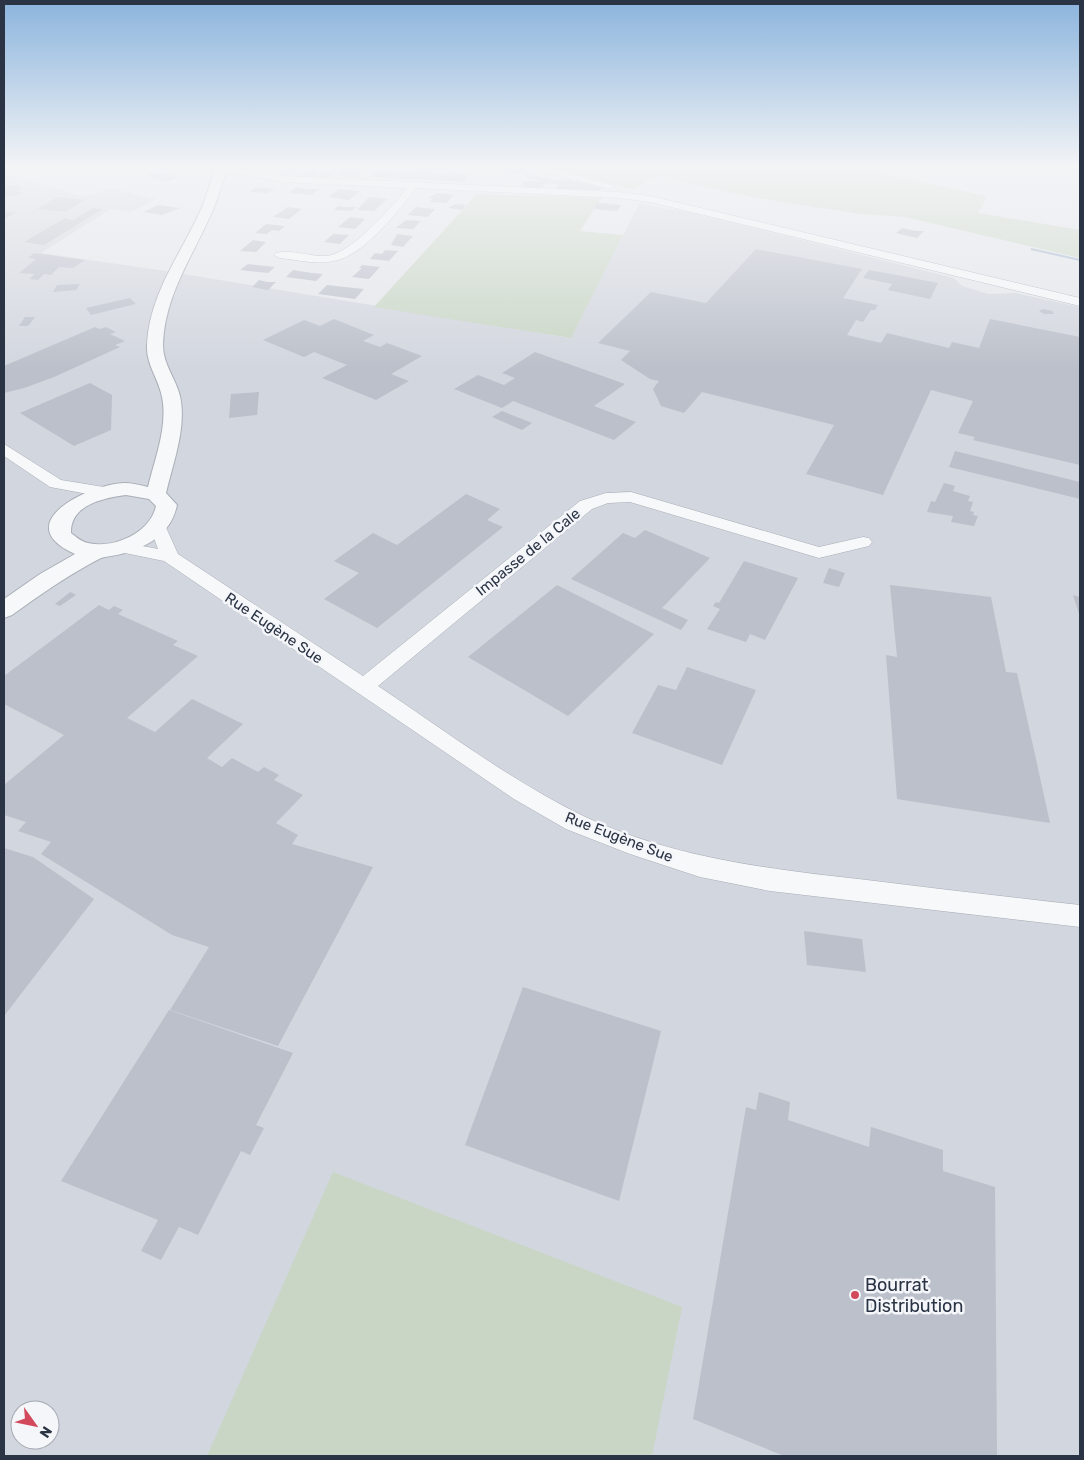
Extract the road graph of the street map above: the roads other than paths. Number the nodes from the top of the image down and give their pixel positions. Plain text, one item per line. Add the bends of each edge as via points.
1 (194, 233) edge
2 (369, 233) edge
3 (794, 233) edge
4 (280, 255) dead end
5 (1080, 302) edge
6 (167, 442) junction
7 (4, 449) edge
8 (56, 484) junction
9 (126, 489) junction
10 (104, 492) junction
11 (156, 494) junction
12 (70, 509) junction
13 (158, 528) junction
14 (863, 542) dead end
15 (67, 543) junction
16 (121, 547) junction
17 (99, 550) junction
18 (170, 557) junction
19 (48, 580) junction
20 (4, 610) edge
21 (363, 687) junction
22 (1080, 916) edge

1 - 6 street via 171,278 155,347 171,395 174,417
2 - 4 street via 340,256 326,260
3 - 5 street
6 - 9 street via 148,468
6 - 11 street
7 - 8 street
8 - 10 street
8 - 12 street
9 - 10 street
9 - 11 street
10 - 12 street
11 - 13 street via 167,506 167,514
12 - 15 street via 59,527 60,536
13 - 16 street via 143,539
13 - 18 street
14 - 21 street, Impasse de la Cale via 819,553 631,497 606,498 586,505
15 - 17 street via 86,550
15 - 19 street
16 - 17 street
16 - 18 street, Rue Eugène Sue
17 - 19 street
18 - 21 street, Rue Eugène Sue
19 - 20 street
21 - 22 street, Rue Eugène Sue via 522,793 574,822 700,867 770,880

